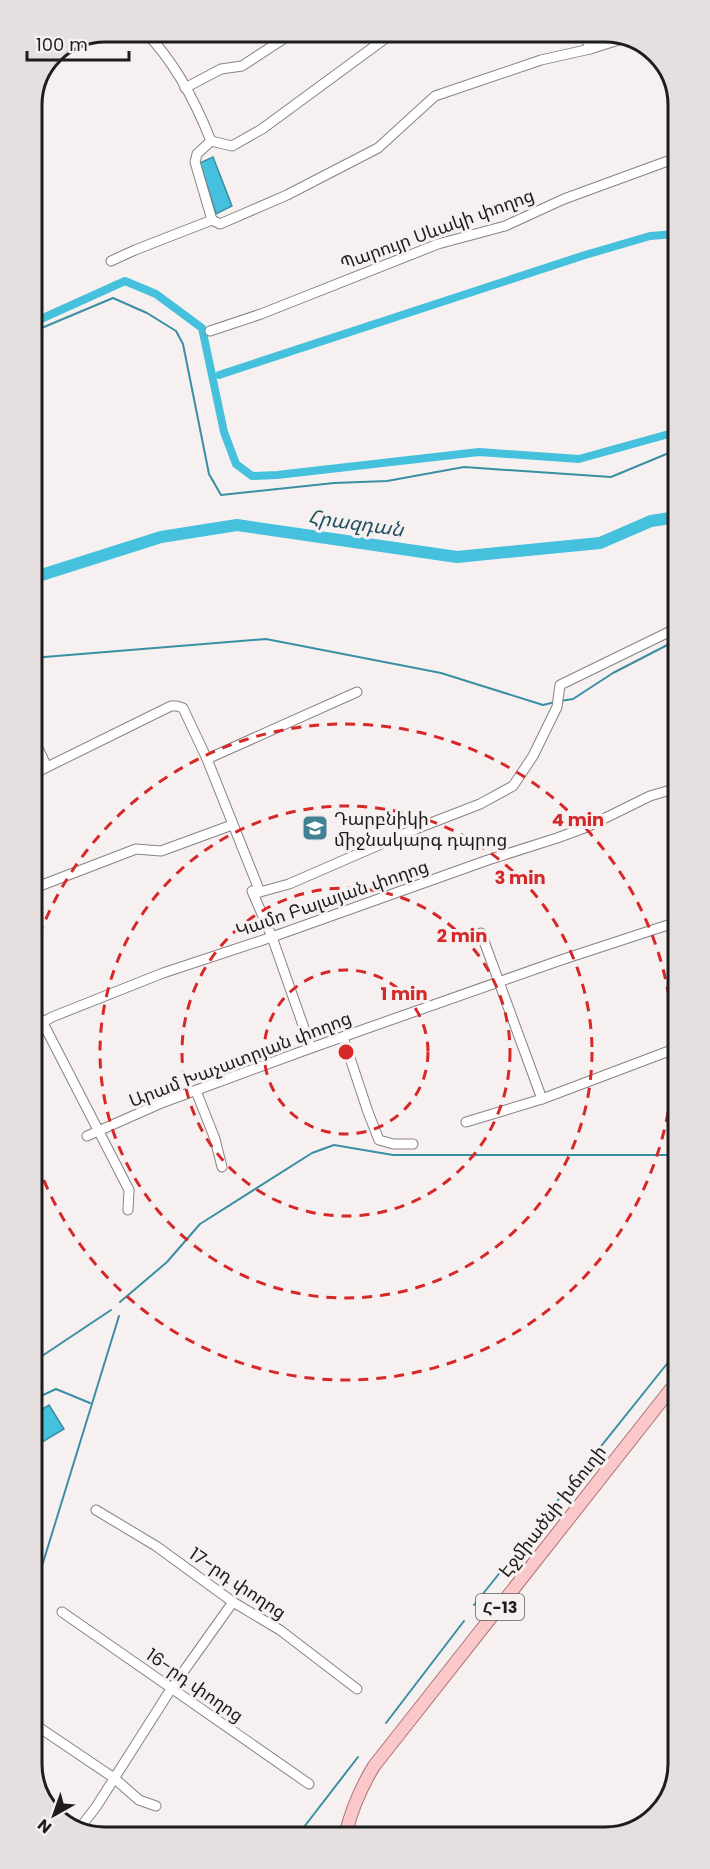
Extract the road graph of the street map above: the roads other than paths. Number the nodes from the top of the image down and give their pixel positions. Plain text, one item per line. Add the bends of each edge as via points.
1 (156, 42) edge
2 (279, 42) edge
3 (380, 42) edge
4 (588, 42) edge
5 (611, 42) edge
6 (590, 49) junction
7 (185, 88) junction
8 (211, 141) junction
9 (668, 161) edge
10 (212, 220) junction
11 (111, 261) dead end
12 (210, 331) dead end
13 (668, 632) edge
14 (357, 692) dead end
15 (42, 757) edge
16 (207, 759) junction
17 (47, 767) junction
18 (42, 770) edge
19 (668, 791) edge
20 (232, 825) junction
21 (42, 885) edge
22 (260, 892) junction
23 (668, 925) edge
24 (482, 933) dead end
25 (272, 937) junction
26 (499, 983) junction
27 (43, 1023) joint
28 (343, 1037) junction
29 (311, 1048) junction
30 (668, 1051) edge
31 (196, 1091) junction
32 (542, 1099) junction
33 (466, 1122) dead end
34 (99, 1131) junction
35 (87, 1136) dead end
36 (414, 1144) dead end
37 (222, 1167) dead end
38 (128, 1210) dead end
39 (668, 1393) edge
40 (96, 1509) dead end
41 (233, 1602) junction
42 (62, 1612) dead end
43 (171, 1689) junction
44 (357, 1689) dead end
45 (42, 1729) edge
46 (114, 1778) junction
47 (309, 1784) dead end
48 (156, 1806) dead end
49 (84, 1823) edge
50 (347, 1827) edge

1 - 7 street
2 - 7 street via 242,66 221,69
3 - 8 street via 262,129 232,146
4 - 6 street
5 - 6 street
6 - 10 street via 541,60 435,96 378,147 287,195 220,224
7 - 8 street
8 - 10 street via 197,154 195,162
9 - 12 street, Պարույր Սևակի փողոց via 564,199 505,226 438,244
10 - 11 street
13 - 22 street via 560,685 557,707 513,786 480,804 289,884
14 - 16 street
15 - 17 street
16 - 17 street via 183,708 171,706
16 - 20 street
17 - 18 street
19 - 25 street, Կամո Բալայան փողոց via 587,827
20 - 21 street via 161,851 136,849
20 - 22 street
22 - 25 street via 252,891
23 - 26 street, Արամ Խաչատրյան փողոց
24 - 26 street
25 - 27 street, Կամո Բալայան փողոց via 163,973
25 - 29 street
26 - 28 street, Արամ Խաչատրյան փողոց
26 - 32 street
27 - 34 street
28 - 29 street, Արամ Խաչատրյան փողոց
28 - 36 street via 379,1140
29 - 31 street, Արամ Խաչատրյան փողոց
30 - 32 street
31 - 34 street, Արամ Խաչատրյան փողոց
31 - 37 street
32 - 33 street
34 - 35 street, Արամ Խաչատրյան փողոց
34 - 38 street via 129,1190
39 - 50 main road, Էջմիածնի խճուղի / Հ-13 via 374,1766 362,1785
40 - 41 street, 17-րդ փողոց via 156,1546
41 - 43 street
41 - 44 street, 17-րդ փողոց via 280,1630
42 - 43 street, 16-րդ փողոց
43 - 46 street
43 - 47 street, 16-րդ փողոց
45 - 46 street
46 - 48 street via 140,1800
46 - 49 street

